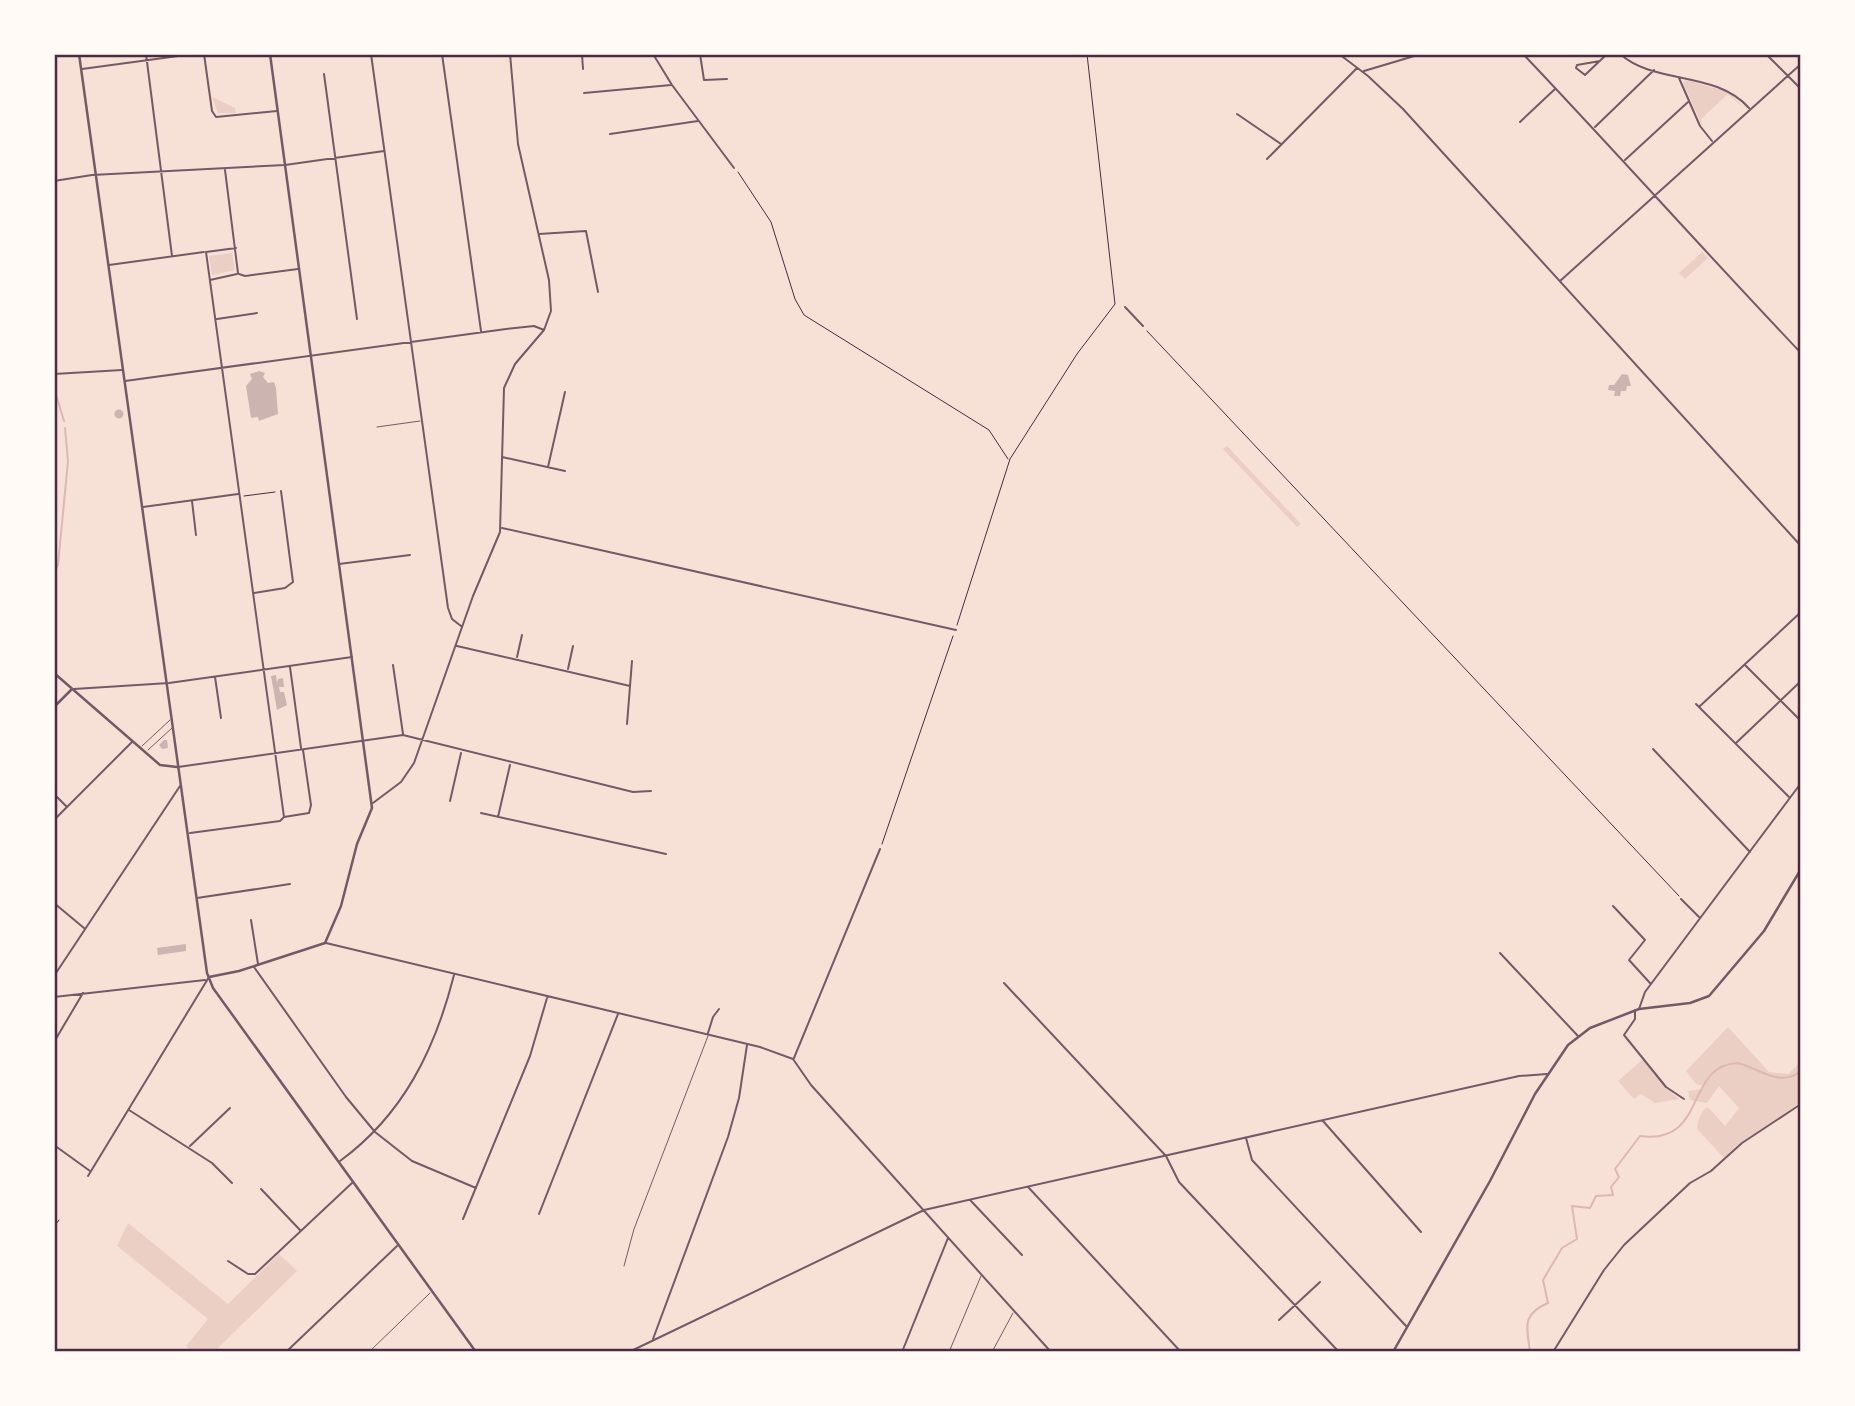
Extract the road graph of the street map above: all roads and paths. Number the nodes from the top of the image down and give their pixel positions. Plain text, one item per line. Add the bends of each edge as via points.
1 (79, 54) edge
2 (146, 54) edge
3 (193, 54) edge
4 (204, 54) edge
5 (270, 54) edge
6 (371, 54) edge
7 (442, 54) edge
8 (510, 54) edge
9 (582, 54) edge
10 (653, 54) edge
11 (700, 54) edge
12 (1087, 54) edge
13 (1339, 54) edge
14 (1421, 54) edge
15 (1523, 54) edge
16 (1607, 54) edge
17 (1620, 54) edge
18 (1766, 54) edge
19 (147, 60) junction
20 (1600, 61) junction
21 (1801, 64) edge
22 (1358, 68) junction
23 (81, 69) junction
24 (583, 69) dead end
25 (1655, 70) junction
26 (1363, 71) junction
27 (324, 74) dead end
28 (1679, 76) junction
29 (1787, 76) junction
30 (727, 79) dead end
31 (672, 85) junction
32 (1556, 89) junction
33 (1801, 89) edge
34 (583, 93) dead end
35 (1688, 102) junction
36 (1749, 109) junction
37 (278, 111) junction
38 (1237, 114) dead end
39 (698, 121) junction
40 (1520, 122) dead end
41 (1594, 128) junction
42 (610, 134) dead end
43 (1712, 142) junction
44 (1282, 144) junction
45 (385, 151) junction
46 (335, 159) junction
47 (1267, 159) dead end
48 (1624, 160) junction
49 (285, 165) junction
50 (734, 168) joint
51 (225, 169) junction
52 (162, 172) junction
53 (96, 175) junction
54 (54, 181) edge
55 (1655, 194) junction
56 (539, 234) junction
57 (236, 248) junction
58 (206, 252) junction
59 (172, 256) junction
60 (108, 265) junction
61 (298, 269) junction
62 (238, 273) junction
63 (210, 280) junction
64 (1559, 282) junction
65 (598, 292) dead end
66 (1125, 307) dead end
67 (257, 313) dead end
68 (215, 319) junction
69 (357, 319) dead end
70 (1143, 326) joint
71 (544, 330) junction
72 (481, 332) junction
73 (412, 342) junction
74 (310, 354) junction
75 (1801, 354) edge
76 (54, 366) edge
77 (222, 367) junction
78 (122, 370) junction
79 (55, 374) edge
80 (124, 381) junction
81 (565, 392) dead end
82 (422, 421) junction
83 (377, 427) dead end
84 (501, 457) junction
85 (1009, 461) junction
86 (548, 467) junction
87 (565, 471) dead end
88 (281, 491) joint
89 (239, 494) junction
90 (242, 497) dead end
91 (192, 500) junction
92 (141, 507) junction
93 (501, 528) junction
94 (196, 534) dead end
95 (1801, 546) edge
96 (410, 555) dead end
97 (340, 564) junction
98 (253, 593) junction
99 (1801, 612) edge
100 (462, 626) junction
101 (956, 630) junction
102 (522, 635) dead end
103 (456, 646) junction
104 (573, 646) dead end
105 (352, 657) junction
106 (516, 660) junction
107 (632, 661) dead end
108 (1744, 664) junction
109 (393, 665) dead end
110 (290, 666) junction
111 (263, 670) junction
112 (567, 671) junction
113 (54, 673) edge
114 (215, 677) junction
115 (1801, 681) edge
116 (165, 682) junction
117 (630, 685) junction
118 (72, 689) junction
119 (1780, 701) junction
120 (1696, 704) dead end
121 (1700, 706) junction
122 (54, 707) edge
123 (221, 718) dead end
124 (170, 720) junction
125 (1801, 721) edge
126 (627, 724) dead end
127 (172, 728) junction
128 (403, 735) junction
129 (363, 740) junction
130 (132, 741) junction
131 (423, 743) junction
132 (1735, 743) junction
133 (141, 748) junction
134 (302, 749) junction
135 (1653, 749) dead end
136 (146, 752) junction
137 (461, 752) junction
138 (275, 753) junction
139 (510, 764) junction
140 (177, 767) junction
141 (1801, 783) edge
142 (180, 786) junction
143 (651, 791) dead end
144 (54, 794) edge
145 (1790, 798) junction
146 (450, 801) dead end
147 (372, 803) junction
148 (67, 807) junction
149 (481, 813) dead end
150 (284, 817) junction
151 (498, 817) junction
152 (54, 820) edge
153 (187, 834) junction
154 (874, 851) dead end
155 (879, 851) junction
156 (1751, 852) junction
157 (666, 854) dead end
158 (1801, 869) edge
159 (290, 884) dead end
160 (196, 898) junction
161 (1681, 898) joint
162 (54, 903) edge
163 (1613, 906) dead end
164 (1700, 918) junction
165 (251, 920) dead end
166 (85, 929) junction
167 (325, 943) junction
168 (1500, 953) dead end
169 (256, 966) junction
170 (454, 975) junction
171 (54, 976) edge
172 (209, 977) junction
173 (206, 981) junction
174 (1004, 983) dead end
175 (1651, 984) junction
176 (83, 993) junction
177 (54, 997) edge
178 (547, 997) junction
179 (719, 1009) dead end
180 (1637, 1010) junction
181 (618, 1013) junction
182 (708, 1034) junction
183 (1578, 1035) junction
184 (54, 1042) edge
185 (747, 1044) junction
186 (793, 1059) junction
187 (1548, 1074) junction
188 (1684, 1099) dead end
189 (1801, 1104) edge
190 (230, 1108) dead end
191 (128, 1109) junction
192 (1323, 1121) junction
193 (375, 1132) junction
194 (1246, 1138) junction
195 (54, 1145) edge
196 (189, 1147) junction
197 (1166, 1156) junction
198 (339, 1162) junction
199 (90, 1172) junction
200 (88, 1176) dead end
201 (353, 1182) junction
202 (232, 1183) dead end
203 (476, 1188) junction
204 (1028, 1188) junction
205 (261, 1189) dead end
206 (971, 1200) junction
207 (924, 1210) junction
208 (539, 1214) dead end
209 (463, 1219) dead end
210 (59, 1220) dead end
211 (54, 1227) edge
212 (301, 1231) junction
213 (1421, 1232) dead end
214 (949, 1237) junction
215 (398, 1245) junction
216 (1022, 1255) dead end
217 (228, 1261) dead end
218 (624, 1266) dead end
219 (982, 1274) junction
220 (1320, 1282) dead end
221 (432, 1291) junction
222 (1295, 1305) junction
223 (1014, 1311) junction
224 (1279, 1320) dead end
225 (1407, 1327) junction
226 (653, 1340) junction
227 (286, 1352) edge
228 (369, 1352) edge
229 (475, 1352) edge
230 (629, 1352) edge
231 (902, 1352) edge
232 (948, 1352) edge
233 (992, 1352) edge
234 (1051, 1352) edge
235 (1181, 1352) edge
236 (1339, 1352) edge
237 (1393, 1352) edge
238 (1553, 1352) edge

1 - 23 street
2 - 19 street
3 - 19 street
4 - 37 street via 214,115
5 - 37 street
6 - 45 street
7 - 72 street
8 - 56 street via 517,140
9 - 24 street
10 - 31 street
11 - 30 street via 704,80
12 - 85 path via 1115,304 1077,354
13 - 22 street
14 - 26 street
15 - 32 street
16 - 20 street
17 - 25 street
18 - 29 street
19 - 23 street
19 - 52 street
20 - 20 street via 1584,75 1576,66 1578,64
21 - 29 street
22 - 26 street
22 - 44 street
23 - 53 street
25 - 28 street
25 - 41 street
26 - 64 street
27 - 46 street
28 - 35 street
28 - 36 street via 1730,91
29 - 33 street
29 - 36 street
31 - 34 street
31 - 39 street
32 - 40 street
32 - 41 street
35 - 43 street
35 - 48 street
36 - 43 street
37 - 49 street
38 - 44 street
39 - 42 street
39 - 50 street
41 - 48 street
43 - 55 street
44 - 47 street
45 - 46 street
45 - 73 street
46 - 49 street
46 - 69 street
48 - 55 street
49 - 51 street
49 - 61 street
50 - 85 path via 771,222 804,316 989,430
51 - 52 street
51 - 57 street
52 - 53 street
52 - 59 street
53 - 54 street
53 - 60 street
55 - 64 street
55 - 75 street
56 - 65 street via 586,231
56 - 71 street via 552,298
57 - 58 street
57 - 62 street
58 - 59 street
58 - 63 street
59 - 60 street
60 - 78 street
61 - 62 street
61 - 74 street
62 - 63 street
63 - 68 street
64 - 95 street
66 - 70 street
67 - 68 street
68 - 77 street
70 - 161 path
71 - 72 street via 534,326
71 - 84 street via 506,380 501,402
72 - 73 street
73 - 74 street
73 - 82 street
74 - 77 street
74 - 97 street
76 - 79 street
77 - 80 street
77 - 89 street
78 - 79 street
78 - 80 street
80 - 92 street
81 - 86 street
82 - 83 lane
82 - 100 street via 448,608 452,619
84 - 86 street
84 - 93 street
85 - 101 path
86 - 87 street
88 - 90 path
88 - 98 street via 293,582 287,588
89 - 91 street
89 - 98 street
91 - 92 street
91 - 94 street
92 - 116 street
93 - 100 street
93 - 101 street
96 - 97 street
97 - 105 street
98 - 111 street
99 - 108 street
100 - 103 street
101 - 155 path
102 - 106 street
103 - 106 street
103 - 131 street
104 - 112 street
105 - 110 street
105 - 129 street
106 - 112 street
107 - 117 street
108 - 119 street
108 - 121 street
109 - 128 street
110 - 111 street
110 - 134 street
111 - 114 street
111 - 138 street
112 - 117 street
113 - 118 street
114 - 116 street
114 - 123 street
115 - 119 street
116 - 118 street
116 - 124 street
117 - 126 street
118 - 122 street
118 - 130 street
119 - 125 street
119 - 132 street
120 - 121 street
121 - 132 street
124 - 127 street
124 - 133 lane
127 - 136 lane
127 - 140 street
128 - 129 street
128 - 131 street
129 - 134 street
129 - 147 street
130 - 133 street
130 - 148 street
131 - 137 street
131 - 147 street via 404,779
132 - 145 street
133 - 136 street
134 - 138 street
134 - 150 street via 311,809
135 - 156 street
136 - 140 street via 163,767
137 - 139 street
137 - 146 street
138 - 140 street
138 - 150 street
139 - 143 street via 633,792
139 - 151 street
140 - 142 street
141 - 145 street
142 - 153 street
142 - 166 street
144 - 148 street
145 - 156 street
147 - 167 street via 343,902
148 - 152 street
149 - 151 street
150 - 153 street
151 - 157 street
153 - 160 street
154 - 155 street
155 - 186 street
156 - 164 street
158 - 180 street via 1764,931 1712,993 1693,1003
159 - 160 street
160 - 172 street
161 - 164 street
162 - 166 street
163 - 175 street via 1645,940 1629,960
164 - 175 street
165 - 169 street
166 - 171 street
167 - 169 street
167 - 170 street
168 - 183 street
169 - 172 street
169 - 193 street
170 - 178 street
170 - 193 street via 414,1081
172 - 173 street
172 - 198 street
173 - 176 street
173 - 191 street
174 - 197 street
175 - 180 street
176 - 177 street
176 - 184 street
178 - 181 street
178 - 203 street via 533,1049
179 - 182 street
180 - 183 street
180 - 188 street via 1624,1035 1666,1087
181 - 182 street
181 - 208 street
182 - 185 street
182 - 218 lane
183 - 187 street
185 - 186 street
185 - 226 street via 728,1137
186 - 207 street
187 - 192 street via 1519,1076
187 - 225 street
189 - 238 street via 1690,1183 1624,1245
190 - 196 street
191 - 196 street
191 - 199 street
192 - 194 street
192 - 213 street
193 - 198 street
193 - 203 street via 412,1161
194 - 197 street
194 - 225 street via 1252,1160
195 - 199 street
196 - 202 street
197 - 204 street
197 - 222 street via 1179,1182
198 - 201 street
199 - 200 street
201 - 212 street
201 - 215 street
203 - 209 street
204 - 206 street
204 - 235 street
205 - 212 street
206 - 207 street
206 - 216 street
207 - 214 street
207 - 226 street
210 - 211 path
212 - 217 street via 255,1274
214 - 219 street
214 - 231 street
215 - 221 street
215 - 227 street
219 - 223 street
219 - 232 lane
220 - 222 street
221 - 228 lane
221 - 229 street
222 - 224 street
222 - 236 street
223 - 233 lane
223 - 234 street
225 - 237 street
226 - 230 street

